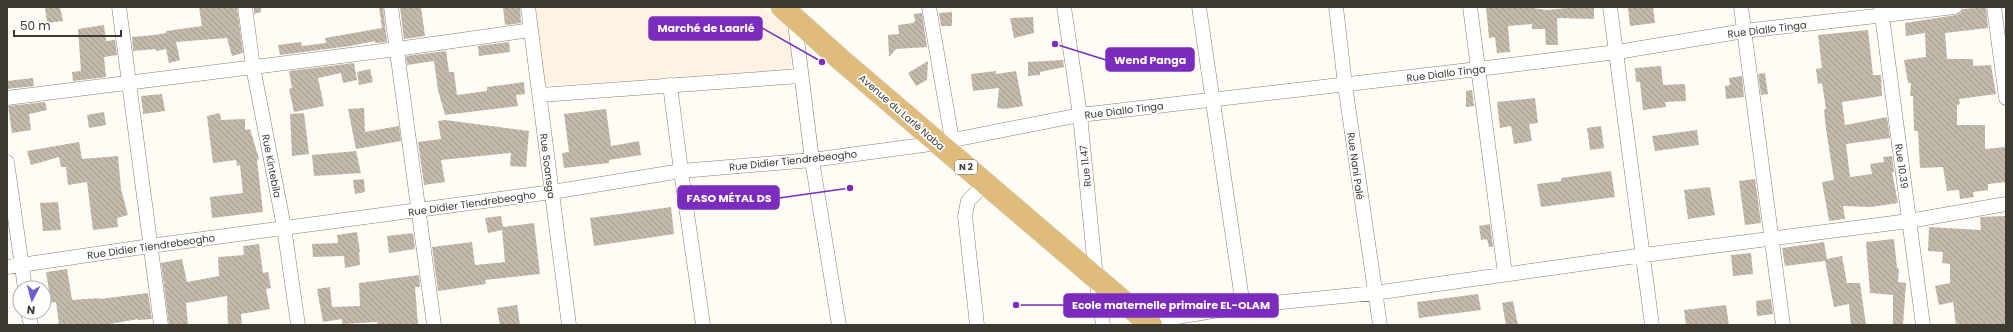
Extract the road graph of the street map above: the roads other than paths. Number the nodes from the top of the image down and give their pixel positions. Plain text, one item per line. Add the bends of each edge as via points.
1 (120, 7) edge
2 (245, 7) edge
3 (391, 7) edge
4 (528, 7) edge
5 (929, 7) edge
6 (1064, 7) edge
7 (1199, 7) edge
8 (1336, 7) edge
9 (1470, 7) edge
10 (1610, 7) edge
11 (1741, 7) edge
12 (1955, 7) edge
13 (1994, 7) edge
14 (790, 10) edge
15 (1881, 12) edge
16 (531, 30) junction
17 (1744, 31) junction
18 (397, 49) junction
19 (1616, 52) junction
20 (253, 68) junction
21 (1478, 69) junction
22 (801, 76) junction
23 (130, 82) junction
24 (670, 85) junction
25 (1345, 85) junction
26 (540, 96) junction
27 (7, 98) edge
28 (2006, 98) edge
29 (1212, 99) junction
30 (1080, 115) junction
31 (945, 141) junction
32 (812, 160) junction
33 (7, 162) edge
34 (681, 171) junction
35 (985, 184) junction
36 (552, 192) junction
37 (2006, 204) edge
38 (418, 210) junction
39 (1909, 221) junction
40 (284, 227) junction
41 (1771, 238) junction
42 (150, 246) junction
43 (1644, 255) junction
44 (21, 266) junction
45 (7, 268) edge
46 (1505, 274) junction
47 (1096, 278) junction
48 (24, 280) edge
49 (1374, 293) junction
50 (1243, 306) junction
51 (1149, 323) edge
52 (161, 325) edge
53 (298, 325) edge
54 (434, 325) edge
55 (569, 325) edge
56 (703, 325) edge
57 (839, 325) edge
58 (977, 325) edge
59 (1103, 325) edge
60 (1380, 325) edge
61 (1652, 325) edge
62 (1783, 325) edge
63 (1923, 325) edge

1 - 23 street
2 - 20 street, Rue Kintebila
3 - 18 street
4 - 16 street, Rue Soansga
5 - 31 street
6 - 30 street, Rue 11.47
7 - 29 street
8 - 25 street, Rue Nani Palé
9 - 21 street
10 - 19 street
11 - 17 street
12 - 15 street, Rue Diallo Tinga
13 - 28 street
14 - 22 street
14 - 31 main road, Avenue du Larlé Naba / N 2 via 840,59
15 - 17 street, Rue Diallo Tinga
15 - 39 street, Rue 10.39
16 - 18 street
16 - 26 street, Rue Soansga
17 - 19 street, Rue Diallo Tinga
17 - 41 street
18 - 20 street
18 - 38 street
19 - 21 street, Rue Diallo Tinga
19 - 43 street
20 - 23 street
20 - 40 street, Rue Kintebila
21 - 25 street, Rue Diallo Tinga
21 - 46 street
22 - 24 street
22 - 32 street
23 - 27 street
23 - 42 street
24 - 26 street
24 - 34 street
25 - 29 street, Rue Diallo Tinga
25 - 49 street, Rue Nani Palé
26 - 36 street, Rue Soansga
29 - 30 street, Rue Diallo Tinga
29 - 50 street
30 - 31 street, Rue Diallo Tinga
30 - 47 street, Rue 11.47
31 - 32 street, Rue Didier Tiendrebeogho
31 - 35 main road, Avenue du Larlé Naba / N 2
32 - 34 street, Rue Didier Tiendrebeogho
32 - 57 street
33 - 44 street
34 - 36 street, Rue Didier Tiendrebeogho
34 - 56 street
35 - 47 main road, Avenue du Larlé Naba / N 2
35 - 58 street via 968,201 965,216
36 - 38 street, Rue Didier Tiendrebeogho
36 - 55 street, Rue Soansga
37 - 39 street
38 - 40 street, Rue Didier Tiendrebeogho
38 - 54 street
39 - 41 street
39 - 63 street, Rue 10.39
40 - 42 street, Rue Didier Tiendrebeogho
40 - 53 street, Rue Kintebila
41 - 43 street
41 - 62 street
42 - 44 street, Rue Didier Tiendrebeogho
42 - 52 street
43 - 46 street
43 - 61 street
44 - 45 street, Rue Didier Tiendrebeogho
44 - 48 street
46 - 49 street
47 - 51 main road, Avenue du Larlé Naba / N 2
47 - 59 street, Rue 11.47
49 - 50 street
49 - 60 street, Rue Nani Palé
50 - 51 street

